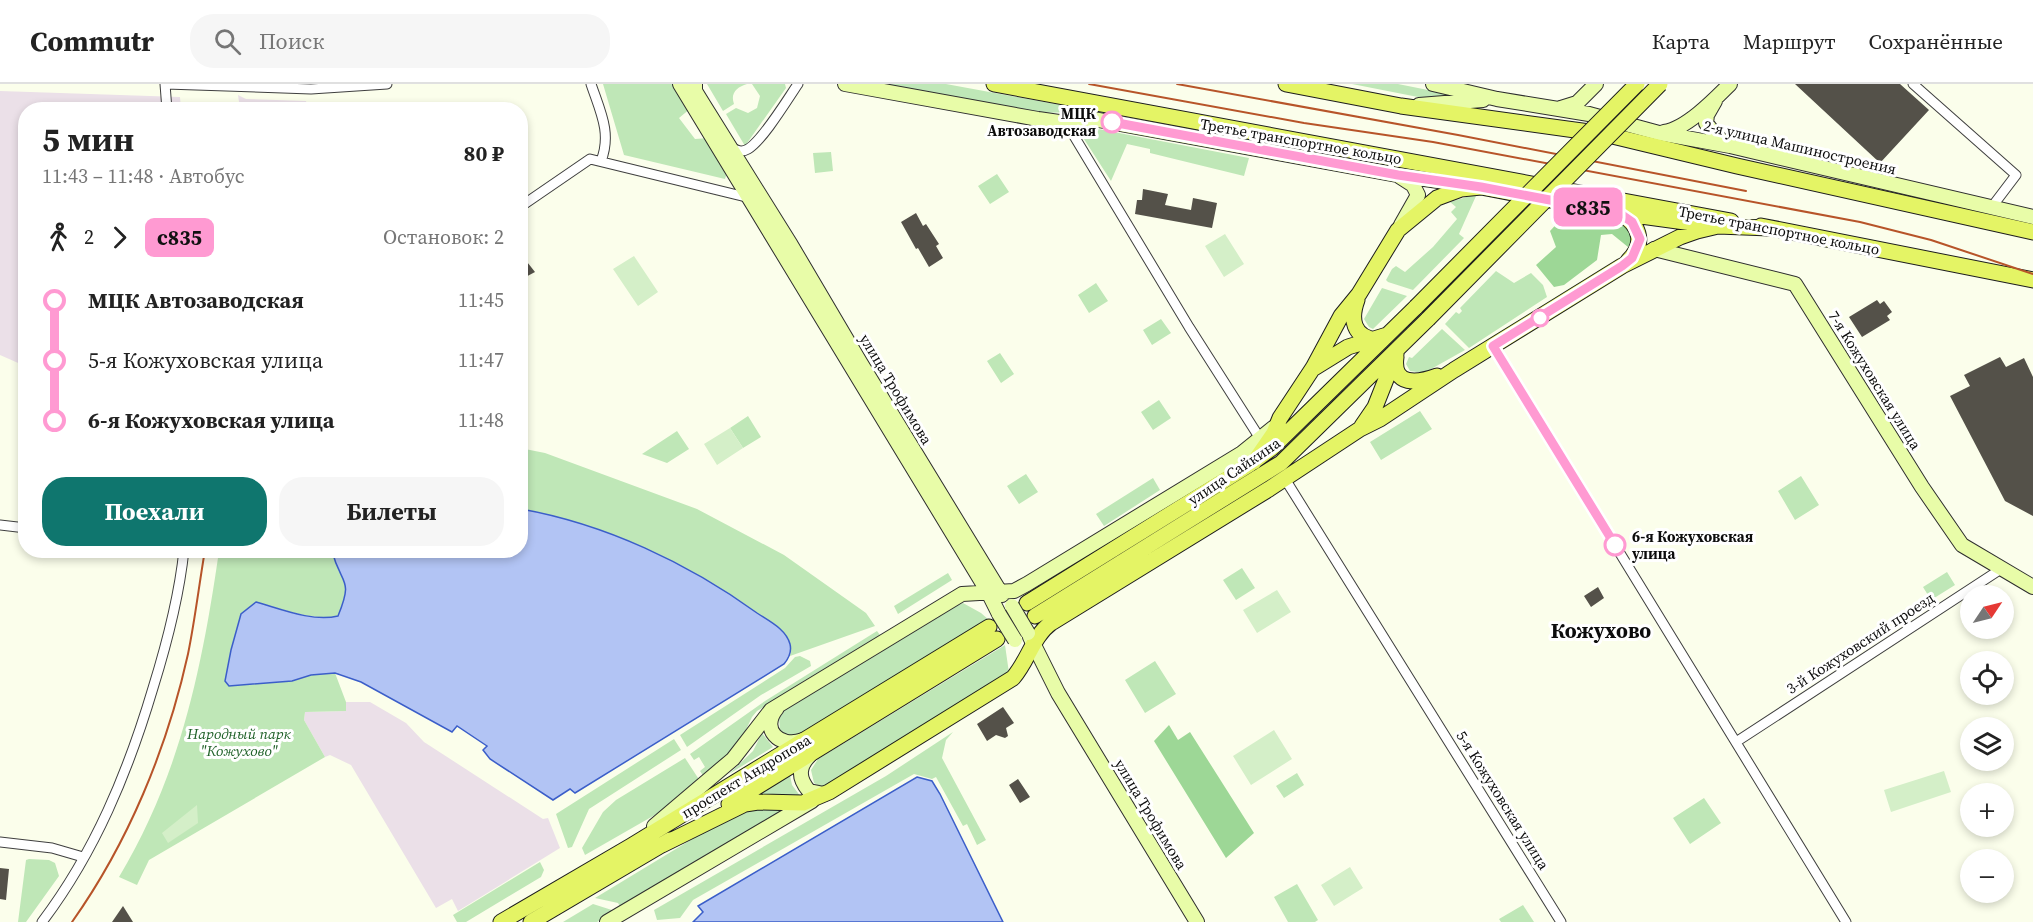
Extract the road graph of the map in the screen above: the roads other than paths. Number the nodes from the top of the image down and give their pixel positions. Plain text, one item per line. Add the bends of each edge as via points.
1 (165, 84) edge
2 (387, 84) edge
3 (591, 84) edge
4 (680, 84) edge
5 (695, 84) edge
6 (798, 84) edge
7 (844, 84) edge
8 (994, 84) edge
9 (1286, 84) edge
10 (1433, 84) edge
11 (1596, 84) edge
12 (1637, 84) edge
13 (1660, 84) edge
14 (1730, 84) edge
15 (1913, 84) edge
16 (1585, 96) junction
17 (1718, 97) junction
18 (1497, 99) junction
19 (166, 102) edge
20 (1401, 106) junction
21 (1559, 108) junction
22 (1589, 114) junction
23 (1065, 122) junction
24 (1659, 132) junction
25 (1730, 146) junction
26 (730, 147) junction
27 (601, 161) junction
28 (1398, 175) junction
29 (1481, 187) junction
30 (749, 197) junction
31 (764, 201) junction
32 (528, 202) edge
33 (1991, 208) junction
34 (1619, 213) junction
35 (2033, 218) edge
36 (1718, 226) junction
37 (1770, 228) junction
38 (1398, 230) junction
39 (2033, 232) edge
40 (1654, 249) junction
41 (1622, 266) junction
42 (2033, 279) edge
43 (1359, 294) junction
44 (1394, 330) junction
45 (1376, 340) junction
46 (1493, 346) junction
47 (1397, 351) junction
48 (1313, 368) junction
49 (1454, 369) junction
50 (1311, 411) junction
51 (1360, 429) junction
52 (1271, 430) junction
53 (1318, 456) junction
54 (1254, 462) junction
55 (1285, 479) junction
56 (1241, 490) junction
57 (0, 525) edge
58 (18, 527) edge
59 (183, 558) edge
60 (2001, 569) junction
61 (2033, 587) edge
62 (994, 591) junction
63 (1025, 608) junction
64 (993, 633) dead end
65 (1030, 645) junction
66 (786, 700) junction
67 (1736, 742) junction
68 (809, 746) junction
69 (824, 794) junction
70 (0, 842) edge
71 (662, 845) junction
72 (631, 846) junction
73 (83, 857) junction
74 (575, 896) junction
75 (42, 922) edge
76 (501, 922) edge
77 (531, 922) edge
78 (549, 922) edge
79 (607, 922) edge
80 (1197, 922) edge
81 (1561, 922) edge
82 (1846, 922) edge

1 - 2 street via 310,89
1 - 19 street
3 - 27 street via 606,130
4 - 30 main road, улица Трофимова
5 - 26 main road, улица Трофимова via 694,91
6 - 26 street via 747,150
7 - 23 main road
8 - 37 main road, Третье транспортное кольцо
9 - 20 main road
10 - 18 main road
11 - 16 main road
12 - 44 main road, улица Сайкина, bridge
13 - 47 main road, улица Сайкина, bridge
14 - 17 main road
15 - 33 street via 2016,175
16 - 21 main road via 1577,103
16 - 22 main road via 1584,108
17 - 24 main road via 1683,125
17 - 25 main road via 1706,123
18 - 20 main road
18 - 21 main road, 2-я улица Машиностроения
20 - 39 main road via 1604,134
21 - 22 main road, 2-я улица Машиностроения
22 - 24 main road, 2-я улица Машиностроения
23 - 28 main road via 1093,119
23 - 52 street via 1195,336
24 - 25 main road, 2-я улица Машиностроения
25 - 33 main road, 2-я улица Машиностроения
26 - 31 main road, улица Трофимова
27 - 30 street
27 - 32 street via 590,159
28 - 29 main road
28 - 38 main road via 1413,185 1418,195
29 - 34 main road
29 - 38 main road via 1437,198
30 - 31 street
30 - 62 main road, улица Трофимова
31 - 62 main road, улица Трофимова
33 - 35 main road, 2-я улица Машиностроения
34 - 36 main road
34 - 41 main road via 1632,222 1640,239 1632,258
36 - 37 main road
36 - 40 main road, улица Сайкина
37 - 42 main road, Третье транспортное кольцо
38 - 43 main road
40 - 41 main road, улица Сайкина
40 - 60 main road, 7-я Кожуховская улица via 1795,284 1962,545
41 - 46 main road, улица Сайкина
43 - 45 main road via 1352,312 1354,326 1362,336
43 - 48 main road via 1341,316
44 - 45 main road
44 - 50 main road, улица Сайкина
45 - 48 main road via 1348,347
46 - 49 main road, улица Сайкина
46 - 67 street
47 - 49 main road via 1396,369 1405,380 1420,382
47 - 51 main road via 1375,407
47 - 56 main road, улица Сайкина via 1292,453
48 - 52 main road
49 - 51 main road, улица Сайкина
50 - 52 main road
50 - 54 main road, улица Сайкина
51 - 53 main road, улица Сайкина
52 - 54 main road
52 - 62 main road via 1027,584 1014,591
53 - 55 main road
53 - 56 street, улица Сайкина
54 - 63 main road, улица Сайкина
55 - 65 main road via 1052,623
55 - 81 street, 5-я Кожуховская улица
56 - 63 main road, улица Сайкина
57 - 58 street
59 - 73 street via 170,631 142,724 118,791
60 - 61 main road, 7-я Кожуховская улица
60 - 67 street, 3-й Кожуховский проезд
62 - 63 main road, улица Трофимова
62 - 65 main road, улица Трофимова, bridge via 999,614 1015,640
62 - 66 main road via 955,598
63 - 65 main road, улица Трофимова, bridge
64 - 68 main road, проспект Андропова
65 - 69 main road via 1013,678
65 - 80 main road, улица Трофимова
66 - 68 main road via 771,718 773,732 788,744
66 - 72 main road via 764,716 722,771
67 - 82 street
68 - 69 main road via 801,779 809,791
68 - 71 main road, проспект Андропова
68 - 72 main road, проспект Андропова
69 - 71 main road via 803,803 745,804
69 - 79 main road
70 - 73 street via 52,848
71 - 74 main road, проспект Андропова
72 - 76 main road, проспект Андропова
73 - 75 street
74 - 77 main road, проспект Андропова
74 - 78 main road

